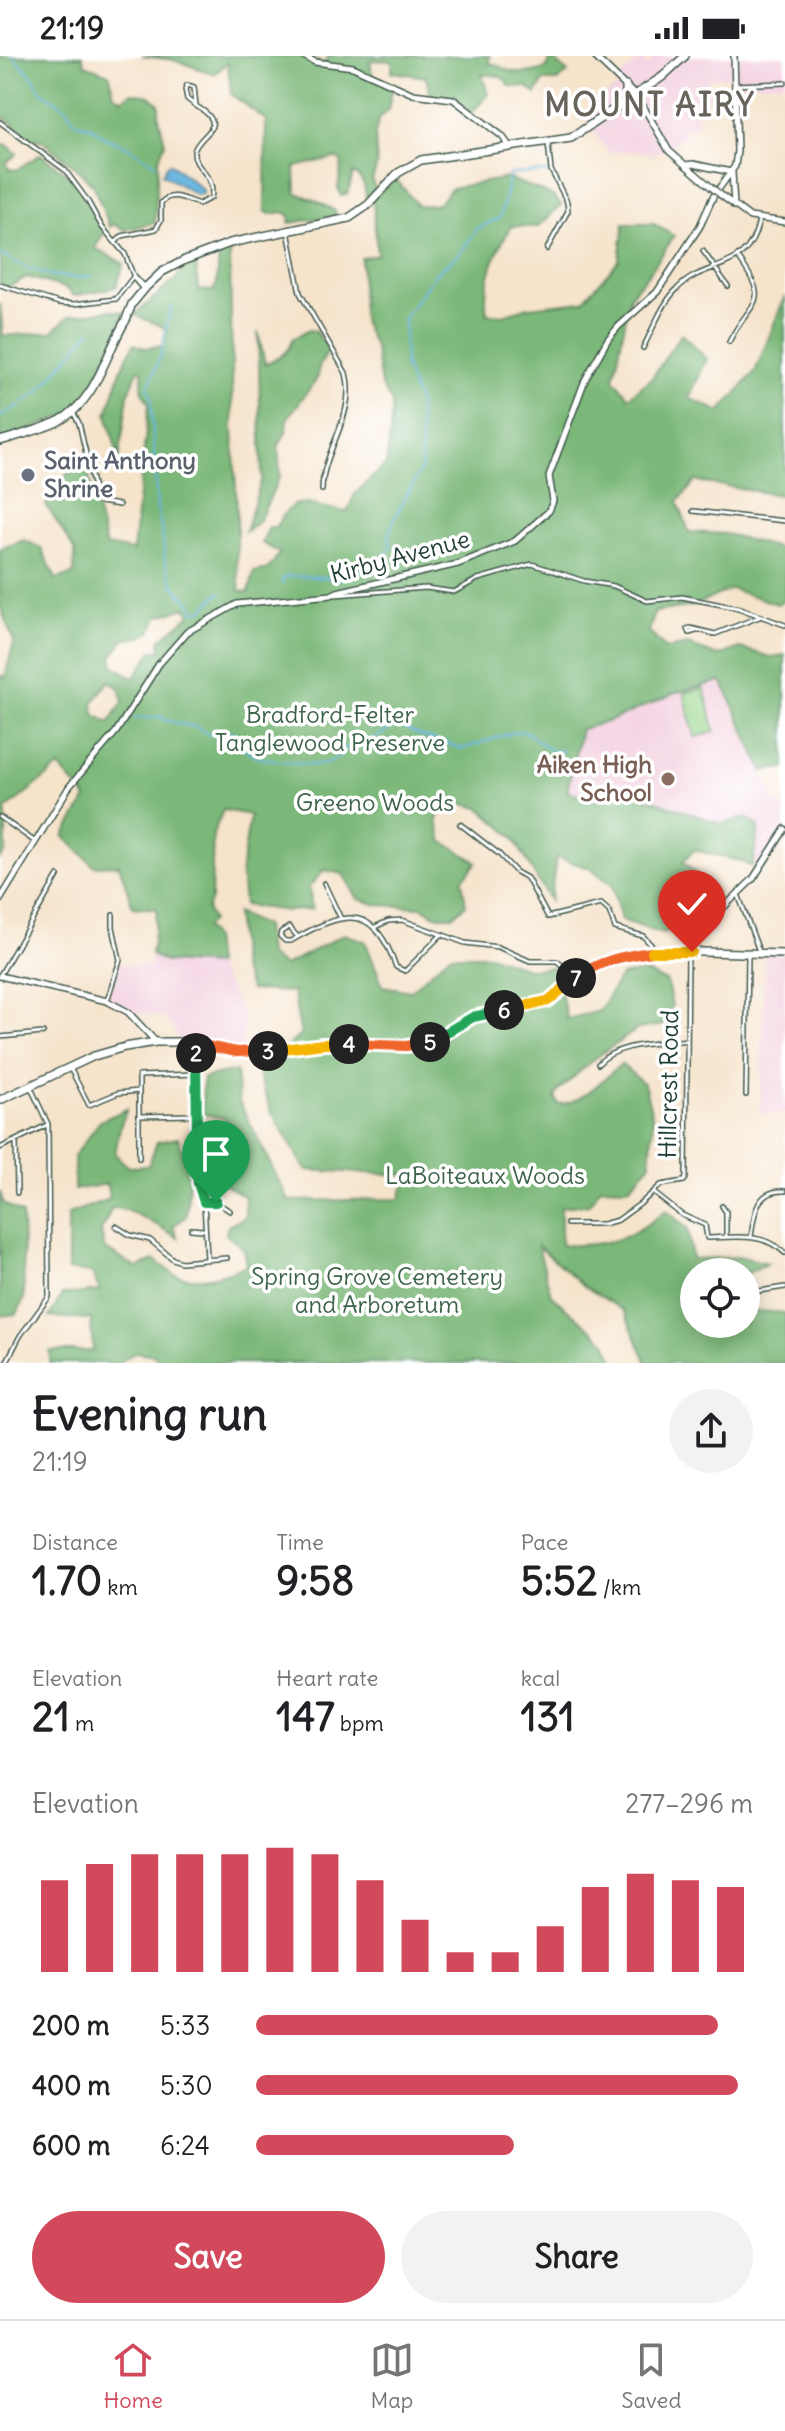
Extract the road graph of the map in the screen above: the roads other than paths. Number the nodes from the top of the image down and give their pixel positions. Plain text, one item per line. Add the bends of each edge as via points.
1 (303, 56) edge
2 (594, 56) edge
3 (685, 56) edge
4 (734, 56) edge
5 (785, 83) edge
6 (734, 85) junction
7 (626, 86) junction
8 (636, 95) junction
9 (626, 102) junction
10 (196, 106) junction
11 (0, 122) edge
12 (548, 143) junction
13 (510, 147) junction
14 (686, 165) junction
15 (731, 172) junction
16 (734, 207) junction
17 (759, 220) junction
18 (785, 222) edge
19 (287, 231) junction
20 (116, 242) junction
21 (547, 249) dead end
22 (703, 251) dead end
23 (737, 256) junction
24 (715, 268) junction
25 (133, 277) junction
26 (130, 284) junction
27 (0, 285) edge
28 (728, 286) dead end
29 (144, 288) junction
30 (729, 342) dead end
31 (643, 348) dead end
32 (73, 412) junction
33 (0, 441) edge
34 (322, 490) dead end
35 (119, 505) dead end
36 (693, 511) dead end
37 (785, 521) edge
38 (331, 595) junction
39 (759, 617) junction
40 (785, 625) edge
41 (696, 631) dead end
42 (2, 819) edge
43 (460, 824) dead end
44 (0, 827) edge
45 (785, 829) edge
46 (34, 841) junction
47 (58, 876) dead end
48 (324, 883) dead end
49 (738, 894) junction
50 (0, 900) edge
51 (113, 915) dead end
52 (341, 919) junction
53 (375, 927) junction
54 (441, 935) junction
55 (298, 937) junction
56 (657, 951) junction
57 (688, 951) junction
58 (748, 954) junction
59 (760, 954) junction
60 (785, 954) edge
61 (0, 976) edge
62 (570, 984) junction
63 (107, 1001) junction
64 (43, 1033) dead end
65 (146, 1034) junction
66 (0, 1037) edge
67 (687, 1040) junction
68 (156, 1042) junction
69 (145, 1044) junction
70 (196, 1044) junction
71 (598, 1064) dead end
72 (70, 1068) junction
73 (196, 1074) junction
74 (30, 1086) junction
75 (139, 1091) junction
76 (746, 1095) dead end
77 (0, 1100) edge
78 (197, 1115) junction
79 (139, 1116) junction
80 (48, 1124) junction
81 (16, 1140) junction
82 (0, 1148) edge
83 (139, 1158) dead end
84 (785, 1191) edge
85 (653, 1192) junction
86 (17, 1193) dead end
87 (204, 1202) junction
88 (722, 1206) dead end
89 (230, 1211) dead end
90 (567, 1224) dead end
91 (116, 1226) dead end
92 (191, 1229) dead end
93 (205, 1230) junction
94 (726, 1237) junction
95 (751, 1237) junction
96 (785, 1253) edge
97 (227, 1258) dead end
98 (207, 1259) junction
99 (785, 1287) edge
100 (760, 1291) edge
101 (6, 1363) edge

1 - 13 street via 353,67 413,94 453,99
2 - 7 street
3 - 8 main road
4 - 6 street, Kirby Avenue
5 - 6 street
6 - 15 street, Kirby Avenue via 737,156
7 - 8 street
7 - 9 main road
8 - 9 main road
8 - 14 street via 666,147
9 - 12 main road via 577,135
10 - 10 street via 194,87 187,85 185,95
10 - 20 street via 211,121 194,152 211,182 211,198 199,204 168,197 161,203 156,229
11 - 20 street via 68,174
12 - 13 main road
12 - 21 street via 551,170 568,211
13 - 19 main road via 416,162 355,215
14 - 15 street
14 - 16 street, bridge
15 - 16 street, Kirby Avenue
15 - 38 street, Kirby Avenue via 657,292 619,326 591,367 549,476 549,511 515,541 458,564
16 - 17 street
17 - 18 street
17 - 23 street via 754,242
19 - 29 main road via 221,246 170,268
19 - 34 street via 300,293 348,382
20 - 25 street
22 - 24 street
23 - 24 street
23 - 30 street via 754,280 756,296
24 - 28 street
24 - 31 street via 679,287
25 - 26 street
25 - 29 street
25 - 29 street
26 - 27 street via 116,299 74,304
26 - 29 street
29 - 32 main road via 126,312 93,389
32 - 33 main road
32 - 35 street via 96,497
36 - 37 street
38 - 39 street via 454,592 478,579 532,564 614,586 647,601 682,597
38 - 46 street, Kirby Avenue via 237,604 187,632
39 - 40 street
39 - 41 street via 715,634
42 - 44 street
42 - 46 street
43 - 56 street via 527,878 548,917 601,904 615,928 643,936
45 - 49 street via 760,871
46 - 50 street, Kirby Avenue
47 - 61 street
48 - 52 street
49 - 57 street via 691,939
49 - 59 street
51 - 63 street via 120,960
52 - 53 street
52 - 55 street
53 - 54 street via 402,920
53 - 54 street via 402,971
54 - 62 street via 498,947 530,961 557,961
55 - 55 street via 289,927 280,936 285,941
56 - 57 main road
56 - 62 main road via 603,962
57 - 58 main road
57 - 67 street, Hillcrest Road
58 - 59 main road
58 - 76 street
59 - 60 main road
61 - 63 street
62 - 70 main road via 548,1001 473,1017 435,1040 413,1046 323,1044 242,1053
63 - 65 street via 128,1012
64 - 66 street
65 - 68 street
65 - 69 street
67 - 71 street via 629,1049
67 - 85 street, Hillcrest Road via 686,1178
68 - 69 main road
68 - 70 main road
69 - 72 main road via 114,1049
70 - 73 street
72 - 74 main road
72 - 75 street via 89,1105
73 - 75 street via 139,1076
73 - 78 street
74 - 77 main road
74 - 80 street
75 - 79 street
78 - 79 street
78 - 87 street via 198,1183
79 - 83 street
80 - 81 street
80 - 101 street via 49,1297
81 - 82 street
81 - 86 street
84 - 95 street via 760,1200
85 - 90 street, Hillcrest Road via 618,1220
85 - 94 street via 705,1225 707,1238
87 - 89 street
87 - 93 street
88 - 94 street
91 - 98 street via 150,1240 177,1261
92 - 93 street
93 - 98 street
94 - 95 street
95 - 96 street
97 - 98 street
99 - 100 street

